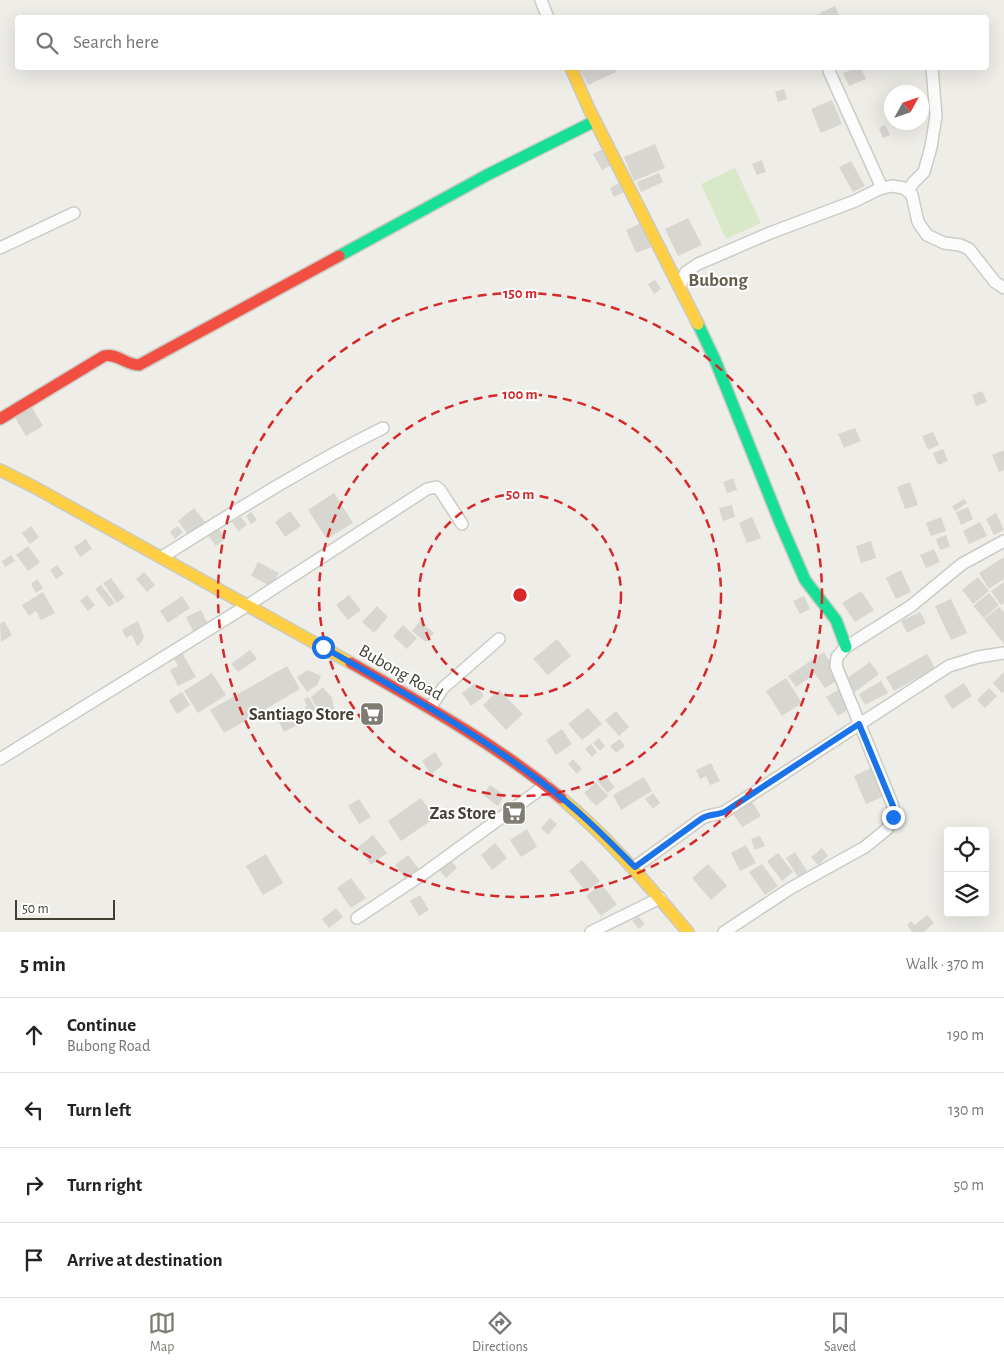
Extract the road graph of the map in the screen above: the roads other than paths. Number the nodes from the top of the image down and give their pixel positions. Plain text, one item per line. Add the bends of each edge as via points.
1 (541, 0) edge
2 (547, 15) edge
3 (572, 70) edge
4 (932, 70) edge
5 (829, 71) dead end
6 (595, 121) junction
7 (882, 188) junction
8 (908, 191) junction
9 (74, 213) dead end
10 (0, 248) edge
11 (680, 286) junction
12 (1004, 288) edge
13 (0, 419) edge
14 (383, 428) dead end
15 (0, 470) edge
16 (462, 524) dead end
17 (1004, 541) edge
18 (162, 557) junction
19 (248, 605) junction
20 (499, 639) dead end
21 (846, 647) junction
22 (1004, 653) edge
23 (430, 708) junction
24 (859, 724) junction
25 (0, 759) edge
26 (546, 785) junction
27 (635, 867) junction
28 (660, 898) junction
29 (357, 918) dead end
30 (591, 932) edge
31 (688, 932) edge
32 (724, 932) edge

1 - 2 street
3 - 6 street
4 - 8 street via 936,116 931,147 924,172
5 - 7 street
6 - 11 street
6 - 13 street via 487,175 139,365 112,354 104,356
7 - 8 street via 898,186
7 - 11 street via 698,264 686,272
8 - 12 street via 918,222 927,235 969,249 995,282
9 - 10 street
11 - 21 street via 732,400 805,580 836,620
14 - 18 street via 234,512
15 - 18 street, Bubong Road
16 - 19 street via 440,490 432,487
17 - 21 street via 962,564 911,606
18 - 19 street, Bubong Road
19 - 23 street, Bubong Road
19 - 25 street
20 - 23 street via 443,688
21 - 24 street via 837,658 836,666
22 - 24 street via 949,666
23 - 26 street, Bubong Road
24 - 27 street via 726,811 708,814
24 - 32 street via 895,812 887,829 865,847 791,888
26 - 27 street, Bubong Road
26 - 29 street
27 - 28 street, Bubong Road
28 - 30 street
28 - 31 street, Bubong Road

